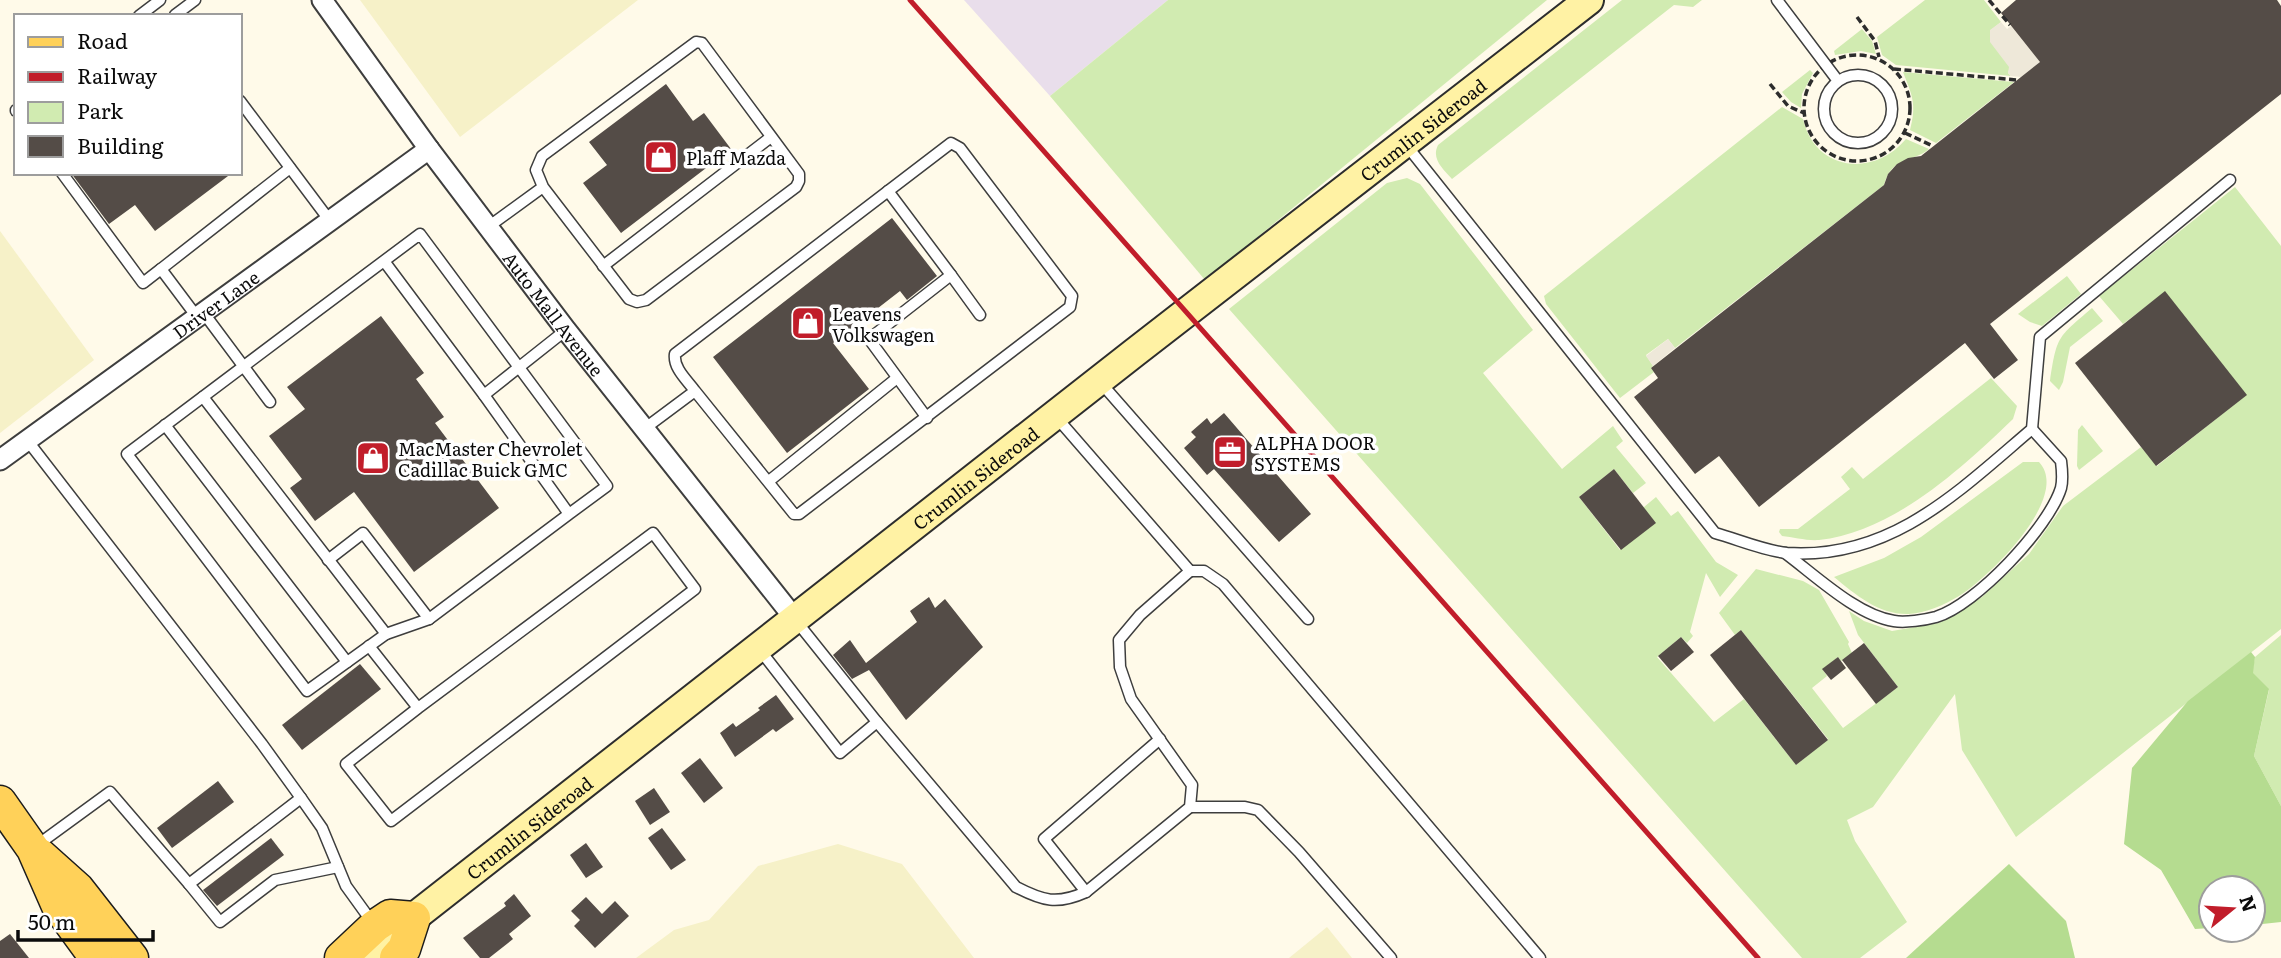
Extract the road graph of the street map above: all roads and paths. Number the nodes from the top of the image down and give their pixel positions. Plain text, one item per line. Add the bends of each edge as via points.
1 (162, 0) edge
2 (195, 0) edge
3 (322, 0) edge
4 (1589, 0) edge
5 (1777, 0) edge
6 (1989, 0) edge
7 (142, 14) edge
8 (175, 14) edge
9 (177, 14) edge
10 (1857, 17) dead end
11 (2010, 25) dead end
12 (1879, 58) junction
13 (1825, 64) junction
14 (1895, 69) junction
15 (1838, 80) junction
16 (2017, 80) dead end
17 (1770, 84) dead end
18 (242, 104) edge
19 (1804, 113) junction
20 (1905, 133) junction
21 (771, 137) junction
22 (1405, 143) junction
23 (1933, 146) dead end
24 (429, 149) junction
25 (290, 168) junction
26 (63, 175) edge
27 (2230, 180) dead end
28 (543, 187) junction
29 (888, 191) junction
30 (330, 221) junction
31 (488, 227) junction
32 (384, 261) junction
33 (603, 266) junction
34 (161, 269) junction
35 (951, 275) junction
36 (200, 315) junction
37 (980, 315) dead end
38 (566, 330) junction
39 (243, 367) junction
40 (519, 367) junction
41 (897, 378) junction
42 (1099, 380) junction
43 (695, 391) junction
44 (484, 395) junction
45 (203, 397) junction
46 (270, 402) dead end
47 (1055, 415) junction
48 (927, 418) junction
49 (165, 425) junction
50 (644, 429) junction
51 (2032, 429) junction
52 (27, 440) junction
53 (0, 460) edge
54 (769, 481) junction
55 (569, 514) junction
56 (1785, 553) junction
57 (328, 560) junction
58 (1190, 571) junction
59 (429, 619) junction
60 (795, 619) junction
61 (1308, 619) dead end
62 (386, 634) junction
63 (369, 646) junction
64 (758, 647) junction
65 (347, 662) junction
66 (418, 708) junction
67 (877, 722) junction
68 (1160, 739) junction
69 (301, 798) junction
70 (0, 802) edge
71 (1190, 807) junction
72 (33, 849) junction
73 (338, 867) junction
74 (189, 884) junction
75 (1086, 892) junction
76 (414, 918) junction
77 (375, 926) junction
78 (96, 958) edge
79 (132, 958) edge
80 (341, 958) edge
81 (362, 958) edge
82 (396, 958) edge
83 (1391, 958) edge
84 (1540, 958) edge

1 - 7 lane
1 - 8 lane
2 - 9 lane
3 - 24 street, Auto Mall Avenue
4 - 22 street, Crumlin Sideroad
5 - 13 lane
6 - 11 path
10 - 12 path via 1875,41
12 - 13 path via 1842,56
12 - 14 path
13 - 15 lane
13 - 19 path via 1812,77
14 - 16 path
14 - 20 path via 1911,100
15 - 15 lane via 1825,98 1830,129 1858,144 1879,137 1891,117 1889,94 1872,78 1861,75
17 - 19 path via 1788,106
18 - 25 lane
19 - 20 path via 1819,145 1848,161 1881,156
20 - 23 path
21 - 28 lane via 702,43 696,42 541,156 536,170
21 - 33 lane
21 - 33 lane via 799,174 796,187 786,195 646,300 629,299
22 - 42 street, Crumlin Sideroad
22 - 56 lane via 1715,533
24 - 30 street, Driver Lane
24 - 31 street, Auto Mall Avenue
25 - 30 lane
25 - 34 lane
26 - 34 lane via 143,283
27 - 51 lane via 2040,337
28 - 31 lane
28 - 33 lane
29 - 35 lane
29 - 43 lane via 675,354 677,367
29 - 48 lane via 951,143 956,145 1072,296 1070,307
30 - 36 street, Driver Lane
31 - 38 street, Auto Mall Avenue
32 - 39 lane
32 - 40 lane via 420,234
32 - 44 lane
34 - 36 lane
35 - 37 lane
35 - 41 lane via 869,340
36 - 39 lane
36 - 52 street, Driver Lane
38 - 40 lane
38 - 50 street, Auto Mall Avenue
39 - 45 lane
39 - 46 lane
40 - 44 lane
40 - 55 lane via 607,486
41 - 48 lane
41 - 54 lane
42 - 47 street, Crumlin Sideroad
42 - 61 lane
43 - 50 lane
43 - 54 lane
44 - 55 lane
45 - 49 lane
45 - 57 lane
47 - 58 lane
47 - 60 street, Crumlin Sideroad
48 - 54 lane via 799,514 794,514
49 - 65 lane
49 - 65 lane via 127,454 307,691
50 - 60 street, Auto Mall Avenue
51 - 56 lane via 1957,492 1880,540 1843,551
51 - 56 lane via 2061,461 2062,486 2048,515 1992,579 1937,617 1894,621 1860,609
52 - 53 street, Driver Lane
52 - 69 lane
55 - 59 lane
57 - 59 lane via 363,533
57 - 62 lane
58 - 68 lane via 1119,640 1120,667 1131,699
58 - 84 lane via 1205,571 1223,583
59 - 62 lane
60 - 64 street, Crumlin Sideroad
60 - 67 lane
62 - 63 lane
63 - 65 lane
63 - 66 lane
64 - 67 lane via 840,753
64 - 76 street, Crumlin Sideroad
66 - 66 lane via 346,764 391,821 695,589 653,533
67 - 75 lane via 1016,887 1039,899 1067,901
68 - 71 lane via 1192,785
68 - 75 lane via 1044,839
69 - 73 lane via 322,828
69 - 74 lane
70 - 72 main road
71 - 75 lane
71 - 83 lane via 1258,810
72 - 74 lane via 110,792
72 - 78 main road via 58,906
72 - 79 main road via 78,889
73 - 74 lane via 275,880 219,922
73 - 77 lane via 345,886
76 - 77 main road via 390,916
76 - 81 street, Crumlin Sideroad
76 - 82 main road via 404,949
77 - 80 main road

